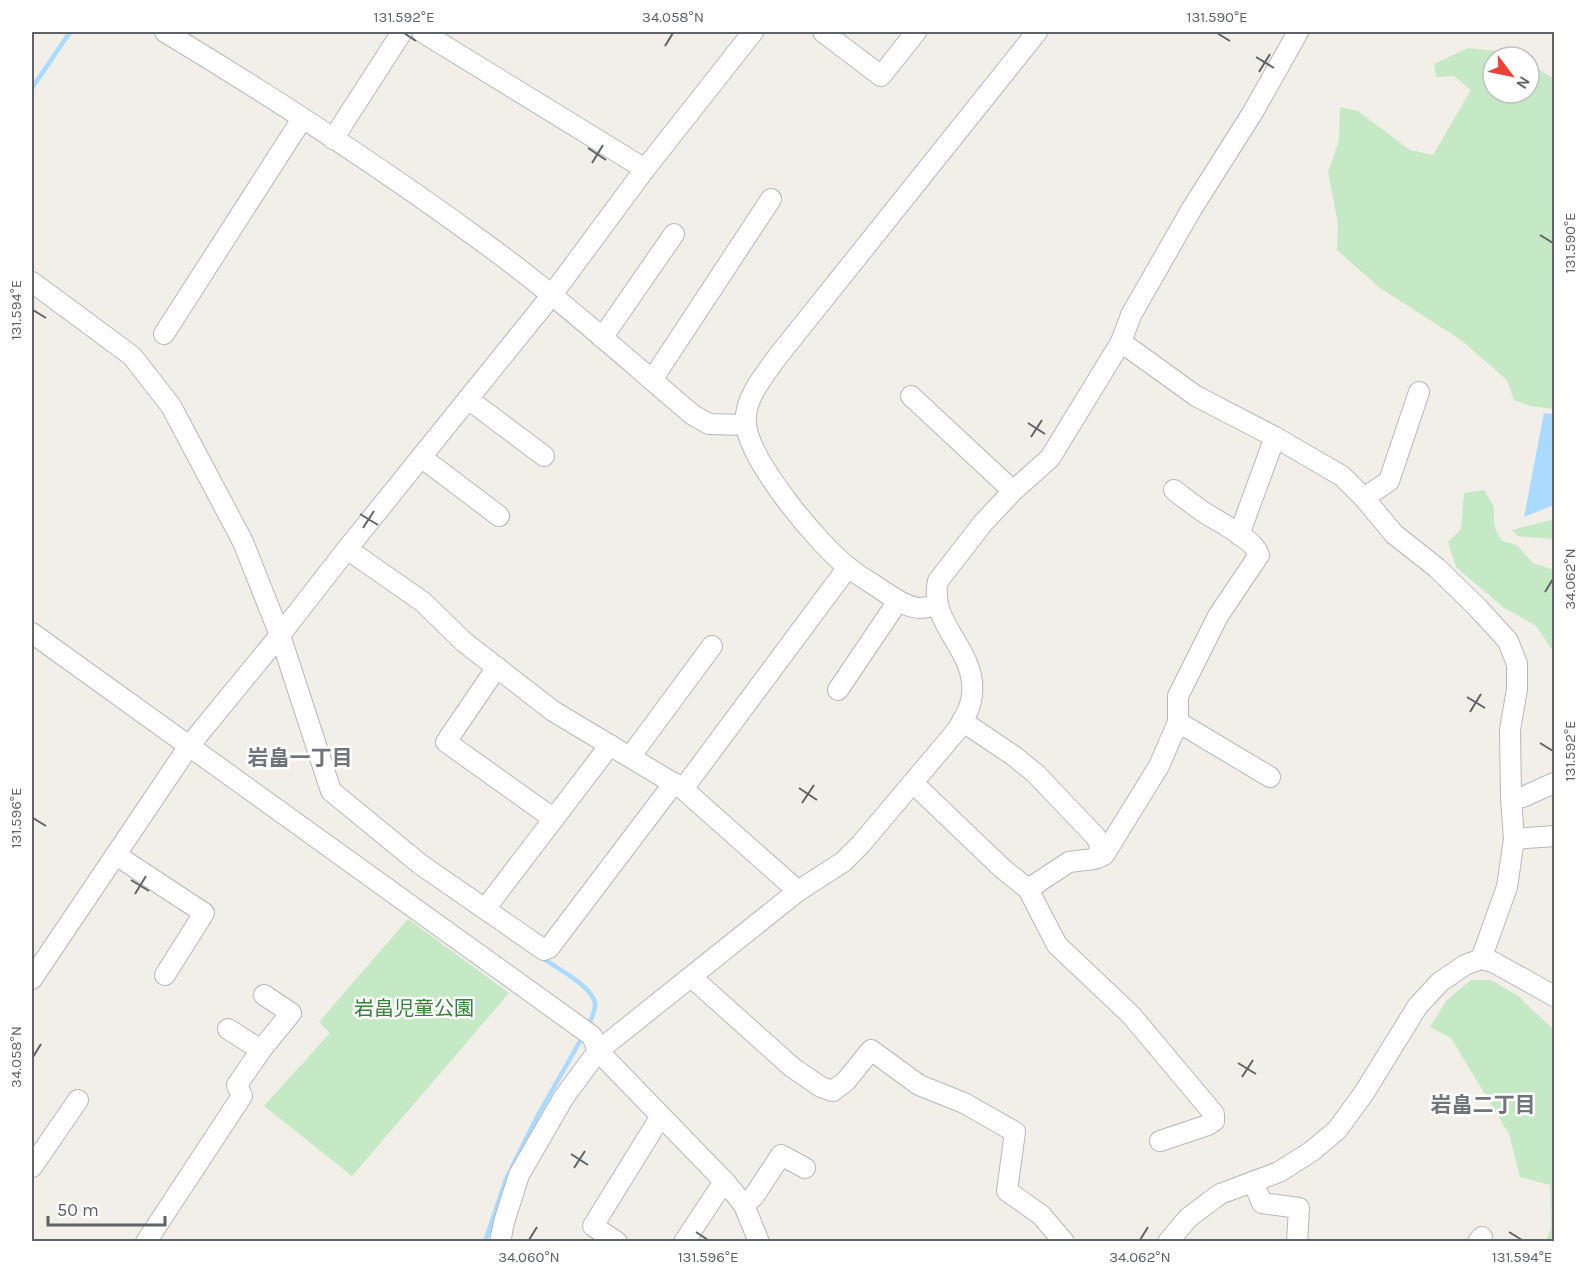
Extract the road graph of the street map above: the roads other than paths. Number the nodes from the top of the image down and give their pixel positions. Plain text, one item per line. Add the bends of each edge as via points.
1 (165, 32) edge
2 (402, 32) edge
3 (422, 32) edge
4 (753, 32) edge
5 (823, 32) edge
6 (916, 32) edge
7 (1037, 32) edge
8 (1298, 32) edge
9 (302, 119) junction
10 (333, 139) junction
11 (645, 169) junction
12 (771, 199) dead end
13 (674, 234) dead end
14 (32, 282) edge
15 (551, 296) junction
16 (164, 334) dead end
17 (601, 337) junction
18 (1121, 342) junction
19 (652, 380) junction
20 (1419, 392) dead end
21 (911, 396) dead end
22 (468, 399) junction
23 (746, 425) junction
24 (1275, 437) junction
25 (544, 456) dead end
26 (421, 457) junction
27 (1174, 490) dead end
28 (1013, 491) junction
29 (1364, 498) junction
30 (499, 516) dead end
31 (1239, 535) junction
32 (346, 549) junction
33 (848, 567) junction
34 (898, 601) junction
35 (938, 604) junction
36 (32, 633) edge
37 (280, 635) junction
38 (712, 646) dead end
39 (497, 667) junction
40 (838, 690) dead end
41 (963, 721) junction
42 (1178, 722) junction
43 (610, 745) junction
44 (189, 746) junction
45 (630, 757) junction
46 (1270, 777) dead end
47 (913, 783) junction
48 (1554, 783) edge
49 (679, 786) junction
50 (1511, 798) junction
51 (554, 819) junction
52 (1554, 836) edge
53 (1514, 839) junction
54 (116, 855) junction
55 (1098, 858) junction
56 (1028, 889) junction
57 (798, 891) junction
58 (485, 909) junction
59 (1481, 959) junction
60 (165, 975) dead end
61 (693, 976) junction
62 (32, 979) edge
63 (264, 995) dead end
64 (1554, 996) edge
65 (228, 1029) dead end
66 (261, 1050) junction
67 (598, 1051) junction
68 (78, 1100) dead end
69 (662, 1118) junction
70 (1160, 1141) dead end
71 (32, 1167) edge
72 (805, 1168) dead end
73 (1253, 1182) junction
74 (726, 1183) junction
75 (744, 1205) junction
76 (146, 1242) edge
77 (500, 1242) edge
78 (617, 1242) edge
79 (684, 1242) edge
80 (759, 1242) edge
81 (1064, 1242) edge
82 (1168, 1242) edge
83 (1297, 1242) edge

1 - 9 street
2 - 10 street
3 - 11 street
4 - 11 street
5 - 6 street via 881,76
7 - 23 street via 778,356 751,397
8 - 18 street via 1131,315
9 - 10 street
9 - 16 street
10 - 15 street via 477,237
11 - 15 street
12 - 19 street
13 - 17 street
14 - 37 street via 132,356 171,406 243,542
15 - 17 street
15 - 22 street
17 - 19 street
18 - 24 street via 1196,396
18 - 28 street via 1050,458
19 - 23 street via 693,416 709,424
20 - 29 street via 1389,481
21 - 28 street
22 - 25 street
22 - 26 street
23 - 33 street via 759,460 802,521
24 - 29 street via 1341,476
24 - 31 street
26 - 30 street
26 - 32 street
27 - 31 street
28 - 35 street via 938,581
29 - 50 street via 1394,534 1437,568 1508,641 1517,664 1510,730
31 - 42 street via 1259,555 1218,616 1178,696
32 - 37 street
32 - 39 street via 423,602
33 - 34 street
33 - 49 street
34 - 35 street via 919,608
34 - 40 street
35 - 41 street via 943,621 963,652 972,680 972,696
36 - 44 street
37 - 44 street
37 - 58 street via 331,791 420,864
38 - 45 street
39 - 43 street via 554,711
39 - 51 street via 446,742
41 - 47 street
41 - 55 street via 1036,774 1096,837 1100,845
42 - 46 street
42 - 55 street via 1159,766 1104,855
43 - 45 street
43 - 51 street
44 - 54 street
44 - 67 street via 592,1036
45 - 49 street
47 - 56 street
47 - 57 street via 843,862
48 - 50 street via 1523,797
49 - 57 street
49 - 58 street via 549,948 544,950
50 - 53 street
51 - 58 street
52 - 53 street
53 - 59 street via 1507,887
54 - 60 street via 204,913
54 - 62 street
55 - 56 street via 1069,862
56 - 70 street via 1057,945 1131,1015 1214,1114 1214,1121 1208,1125
57 - 61 street
59 - 64 street
59 - 73 street via 1440,982 1417,1006 1337,1130 1279,1172
61 - 67 street
61 - 81 street via 793,1068 821,1088 833,1090 846,1081 871,1050 919,1085 964,1103 1015,1132 1007,1191 1041,1215
63 - 66 street via 291,1013
65 - 66 street
66 - 76 street via 237,1085 242,1096
67 - 69 street
67 - 77 street via 564,1097 519,1175
68 - 71 street
69 - 74 street
69 - 78 street via 593,1226
72 - 75 street via 781,1155
73 - 82 street via 1220,1194 1188,1218
73 - 83 street via 1262,1203 1299,1208
74 - 75 street
74 - 79 street
75 - 80 street

